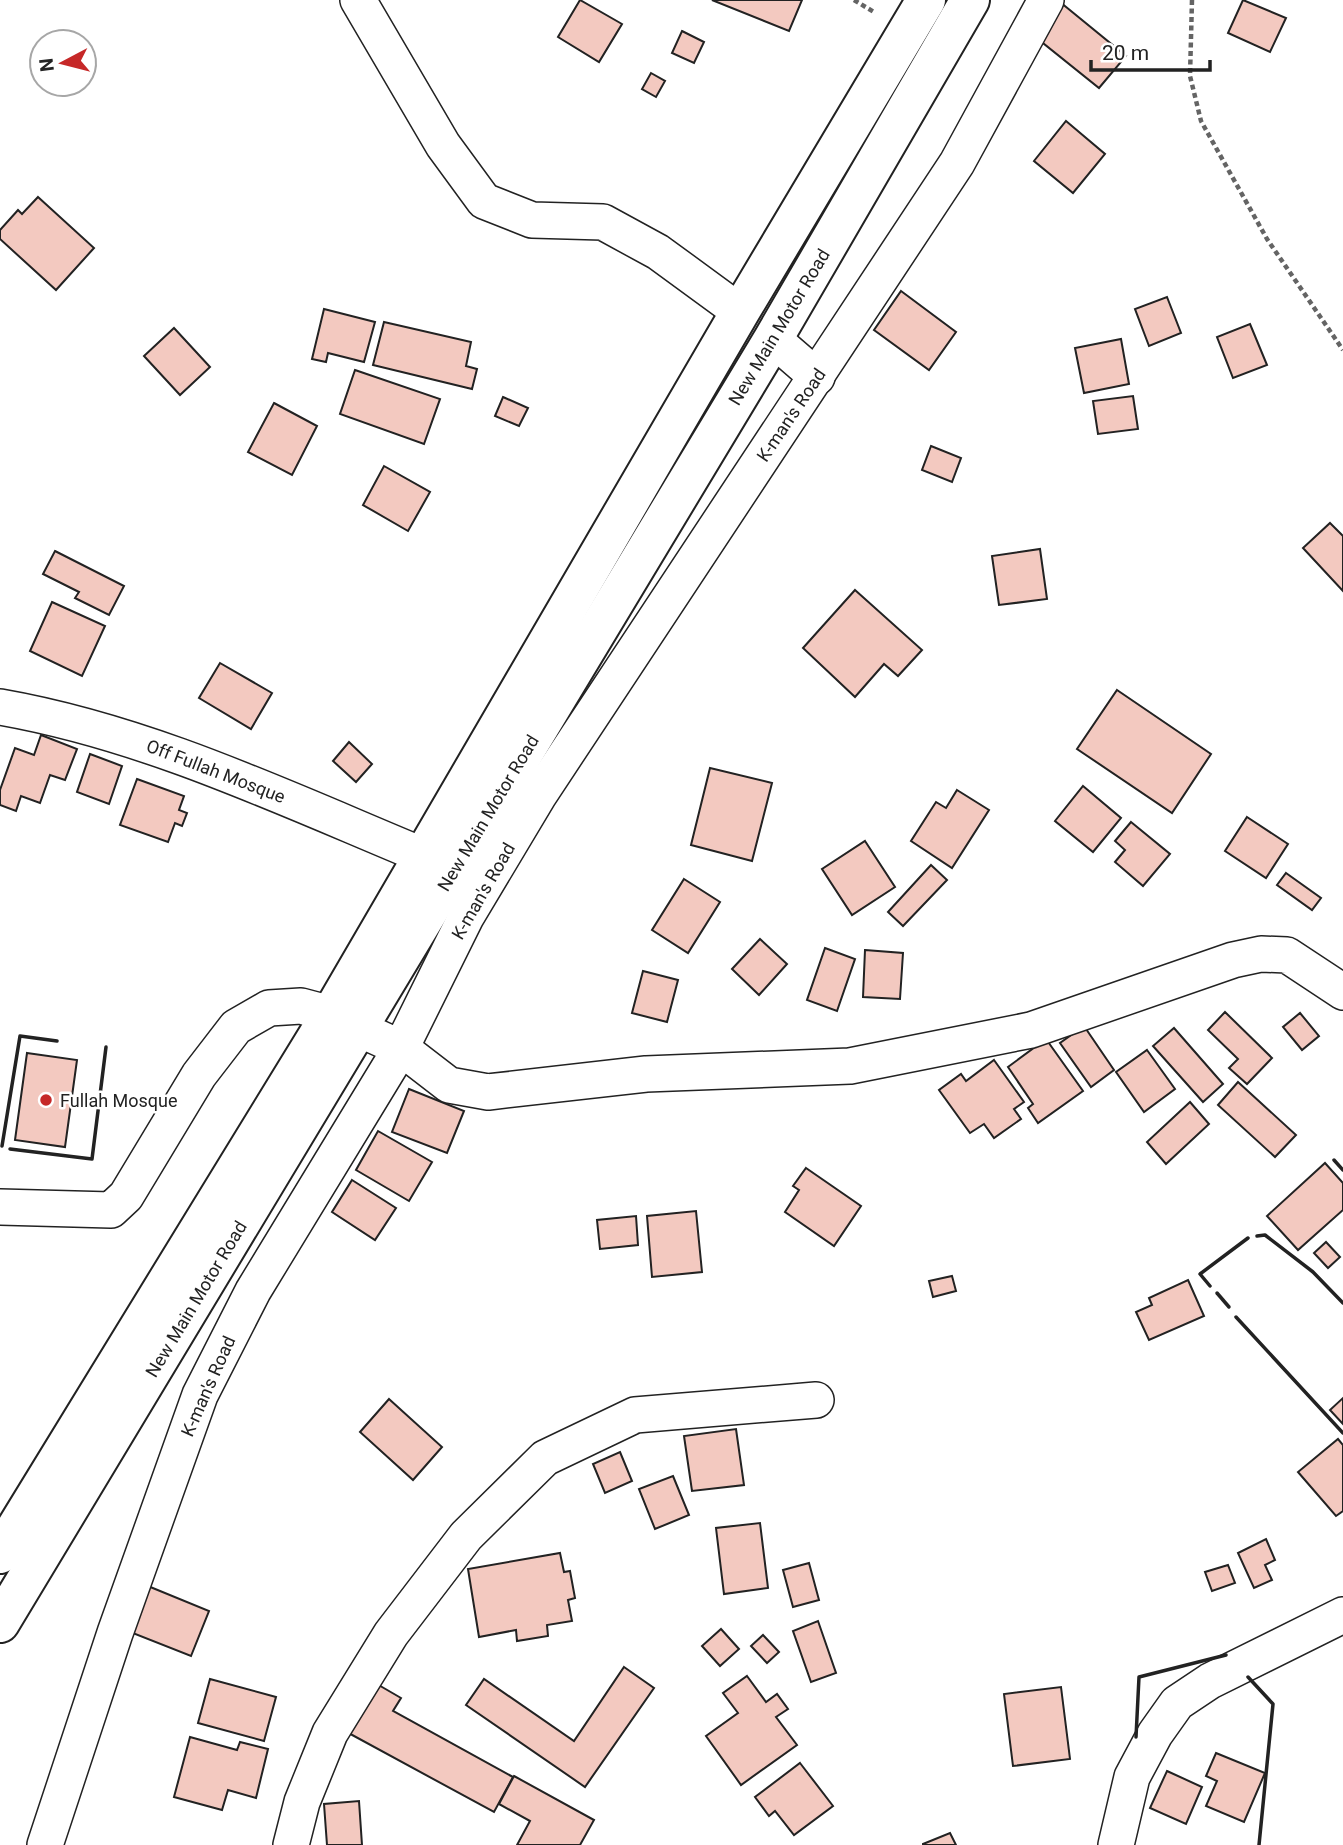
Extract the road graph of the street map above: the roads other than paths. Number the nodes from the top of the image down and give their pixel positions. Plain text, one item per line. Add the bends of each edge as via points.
1 (358, 0) edge
2 (926, 0) edge
3 (970, 0) edge
4 (1046, 0) edge
5 (740, 312) junction
6 (772, 339) junction
7 (817, 377) junction
8 (578, 663) junction
9 (610, 685) junction
10 (0, 708) edge
11 (424, 856) junction
12 (1343, 992) edge
13 (345, 1022) junction
14 (401, 1048) junction
15 (0, 1207) edge
16 (816, 1400) dead end
17 (0, 1554) edge
18 (1343, 1615) edge
19 (0, 1623) edge
20 (46, 1845) edge
21 (291, 1845) edge
22 (1116, 1845) edge

1 - 5 street via 443,145 484,201 532,220 603,222 658,252
2 - 5 highway, New Main Motor Road
3 - 6 highway, New Main Motor Road
4 - 7 street, K-man's Road via 957,163
5 - 11 highway, New Main Motor Road
6 - 7 street
6 - 8 highway, New Main Motor Road
7 - 9 street, K-man's Road
8 - 9 street
8 - 13 highway, New Main Motor Road
9 - 14 street, K-man's Road via 466,917
10 - 11 street, Off Fullah Mosque via 159,750 251,782
11 - 13 highway, New Main Motor Road
12 - 14 street via 1287,955 1261,954 1031,1030 850,1066 646,1074 488,1093 449,1085
13 - 14 street
13 - 15 street via 301,1006 269,1008 236,1027 199,1075 126,1196 111,1210
13 - 17 highway, New Main Motor Road
13 - 19 highway, New Main Motor Road
14 - 20 street, K-man's Road via 253,1292 200,1395
16 - 21 street via 635,1415 545,1458 466,1536 391,1634 330,1733 302,1802
18 - 22 street via 1210,1681 1177,1703 1132,1777

